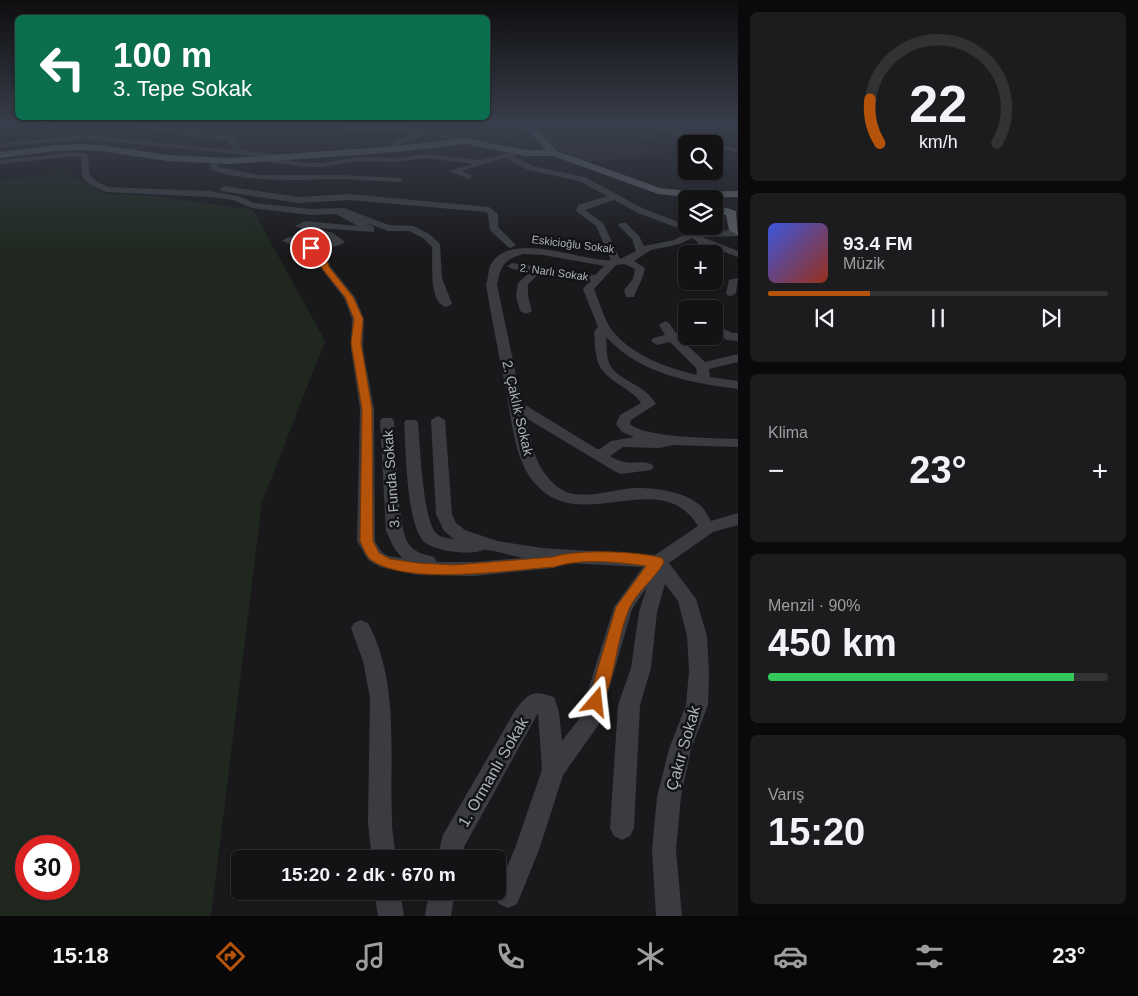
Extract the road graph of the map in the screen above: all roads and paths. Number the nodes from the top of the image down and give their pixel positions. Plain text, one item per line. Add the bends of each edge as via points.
1 (85, 169) edge
2 (216, 169) edge
3 (461, 169) edge
4 (534, 169) edge
5 (597, 169) edge
6 (468, 177) dead end
7 (399, 180) dead end
8 (658, 191) junction
9 (182, 192) junction
10 (678, 194) edge
11 (738, 194) edge
12 (723, 195) edge
13 (614, 197) junction
14 (678, 197) edge
15 (723, 210) edge
16 (337, 211) junction
17 (623, 225) dead end
18 (678, 225) edge
19 (738, 232) edge
20 (723, 233) edge
21 (690, 235) edge
22 (694, 235) edge
23 (706, 242) junction
24 (701, 245) edge
25 (515, 248) junction
26 (642, 252) junction
27 (738, 254) edge
28 (618, 262) junction
29 (512, 266) dead end
30 (545, 271) junction
31 (596, 278) junction
32 (738, 281) edge
33 (731, 292) dead end
34 (630, 294) dead end
35 (446, 304) dead end
36 (526, 311) dead end
37 (665, 325) dead end
38 (604, 328) junction
39 (723, 332) edge
40 (678, 337) edge
41 (738, 337) edge
42 (674, 338) junction
43 (657, 341) dead end
44 (738, 358) edge
45 (702, 368) junction
46 (705, 381) junction
47 (738, 385) edge
48 (517, 406) junction
49 (387, 420) dead end
50 (438, 420) dead end
51 (411, 423) dead end
52 (673, 441) junction
53 (738, 444) edge
54 (594, 454) junction
55 (646, 467) dead end
56 (738, 520) edge
57 (707, 528) junction
58 (491, 546) junction
59 (567, 557) junction
60 (658, 562) junction
61 (474, 569) junction
62 (361, 628) dead end
63 (554, 770) junction
64 (622, 828) dead end
65 (383, 850) edge
66 (451, 850) edge
67 (508, 895) dead end
68 (388, 900) edge
69 (441, 900) edge
70 (391, 916) edge
71 (438, 916) edge
72 (669, 916) edge

1 - 9 street via 85,175 93,183 106,189
2 - 7 street via 259,178
3 - 6 street via 453,171
4 - 13 street via 582,179
5 - 8 main road
8 - 10 main road
8 - 14 main road
9 - 16 street via 235,198 252,205 311,212
9 - 25 street via 219,188 298,200 349,197 489,210 493,214 493,228
11 - 12 main road
13 - 18 street
13 - 28 street via 580,207 580,211 600,225
15 - 19 main road via 732,213 733,228
16 - 35 street via 354,214 388,228 411,228 433,242 438,253 436,270 440,292
16 - 61 street via 372,229 305,224 300,226 330,235 340,242 287,241 320,253 325,267 349,297 358,319 356,343 367,409 366,541 380,561 418,568
17 - 26 street via 636,238
19 - 20 street, Eskicioğlu Sokak
21 - 26 street, Eskicioğlu Sokak
22 - 23 street
23 - 24 street
23 - 27 street
25 - 28 street, Eskicioğlu Sokak
25 - 48 street, 2. Çaklık Sokak via 493,272 492,295
26 - 28 street, Eskicioğlu Sokak
28 - 31 street
28 - 34 street via 640,268
29 - 30 street, 2. Narlı Sokak
30 - 31 street, 2. Narlı Sokak
30 - 36 street via 533,274 523,284
31 - 38 street via 588,289
32 - 33 street via 733,282
37 - 42 street
38 - 46 street via 630,353 665,371
38 - 52 street via 600,332 603,364 649,404 625,418 625,427 634,433
39 - 41 street
40 - 42 street
42 - 43 street
42 - 45 street
44 - 45 street
45 - 46 street
46 - 47 street
48 - 54 street
48 - 57 street, 2. Çaklık Sokak via 525,449 539,478 554,492 573,500 600,500 637,493 660,495 681,501 696,510
49 - 61 street, 3. Funda Sokak via 394,531 400,546 412,559
50 - 58 street via 444,514 450,528
51 - 58 street via 423,530 430,539 450,544
52 - 53 street
52 - 54 street via 616,444 604,454
54 - 55 street via 621,469
56 - 57 street
57 - 60 street
58 - 59 street via 527,554
59 - 60 street
59 - 61 street via 554,562
60 - 63 street via 623,607 588,724
60 - 64 street via 641,668 629,705
60 - 72 street, Çakır Sokak via 687,599 697,636 699,672 697,705 680,749 669,797 664,850
62 - 65 street via 373,661 380,698
63 - 66 street, 1. Ormanlı Sokak via 547,704 534,702
63 - 67 street
68 - 70 street
69 - 71 street

